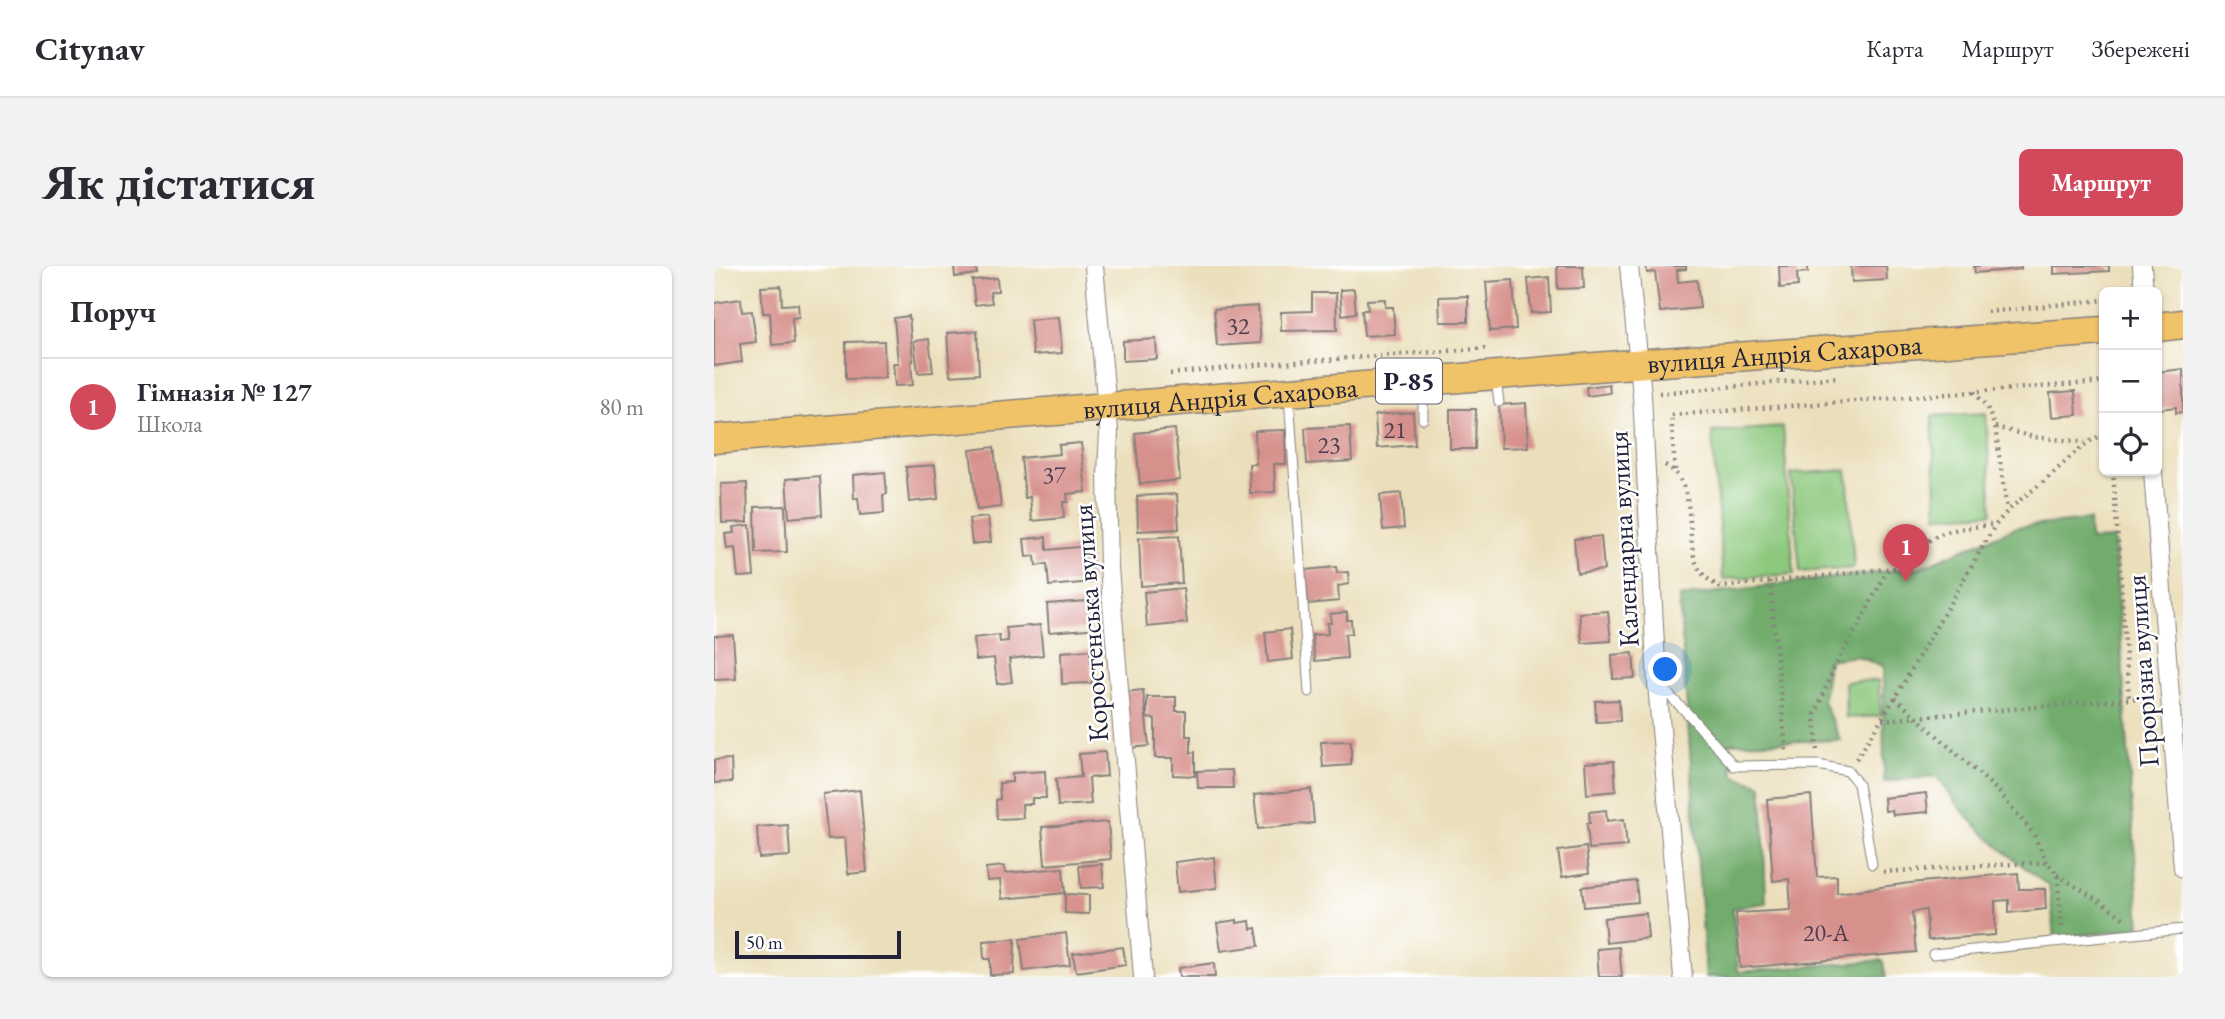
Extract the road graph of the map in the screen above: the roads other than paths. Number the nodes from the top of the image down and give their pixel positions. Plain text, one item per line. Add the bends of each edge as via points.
1 (1094, 266) edge
2 (1629, 266) edge
3 (2142, 266) edge
4 (2144, 287) edge
5 (2183, 324) edge
6 (2162, 326) edge
7 (2099, 331) edge
8 (1639, 363) junction
9 (1496, 374) junction
10 (1423, 380) junction
11 (1288, 390) junction
12 (1499, 402) dead end
13 (1106, 406) junction
14 (1423, 419) dead end
15 (714, 439) edge
16 (2153, 476) edge
17 (1657, 684) junction
18 (1309, 692) dead end
19 (1872, 864) road end
20 (2183, 868) edge
21 (2183, 929) edge
22 (1934, 954) dead end
23 (1143, 977) edge
24 (1683, 977) edge

1 - 13 street, Коростенська вулиця
2 - 8 street, Календарна вулиця
3 - 4 street
5 - 6 main road
7 - 8 main road, вулиця Андрія Сахарова / Р-85
8 - 9 main road, вулиця Андрія Сахарова / Р-85
8 - 17 street, Календарна вулиця
9 - 10 main road, вулиця Андрія Сахарова / Р-85
9 - 12 lane
10 - 11 main road, вулиця Андрія Сахарова / Р-85
10 - 14 lane
11 - 13 main road, вулиця Андрія Сахарова / Р-85
11 - 18 lane
13 - 15 main road, вулиця Андрія Сахарова / Р-85
13 - 23 street, Коростенська вулиця via 1109,568
16 - 20 street, Прорізна вулиця
17 - 19 lane via 1734,766 1818,765 1848,771 1858,784
17 - 24 street, Календарна вулиця
21 - 22 lane

